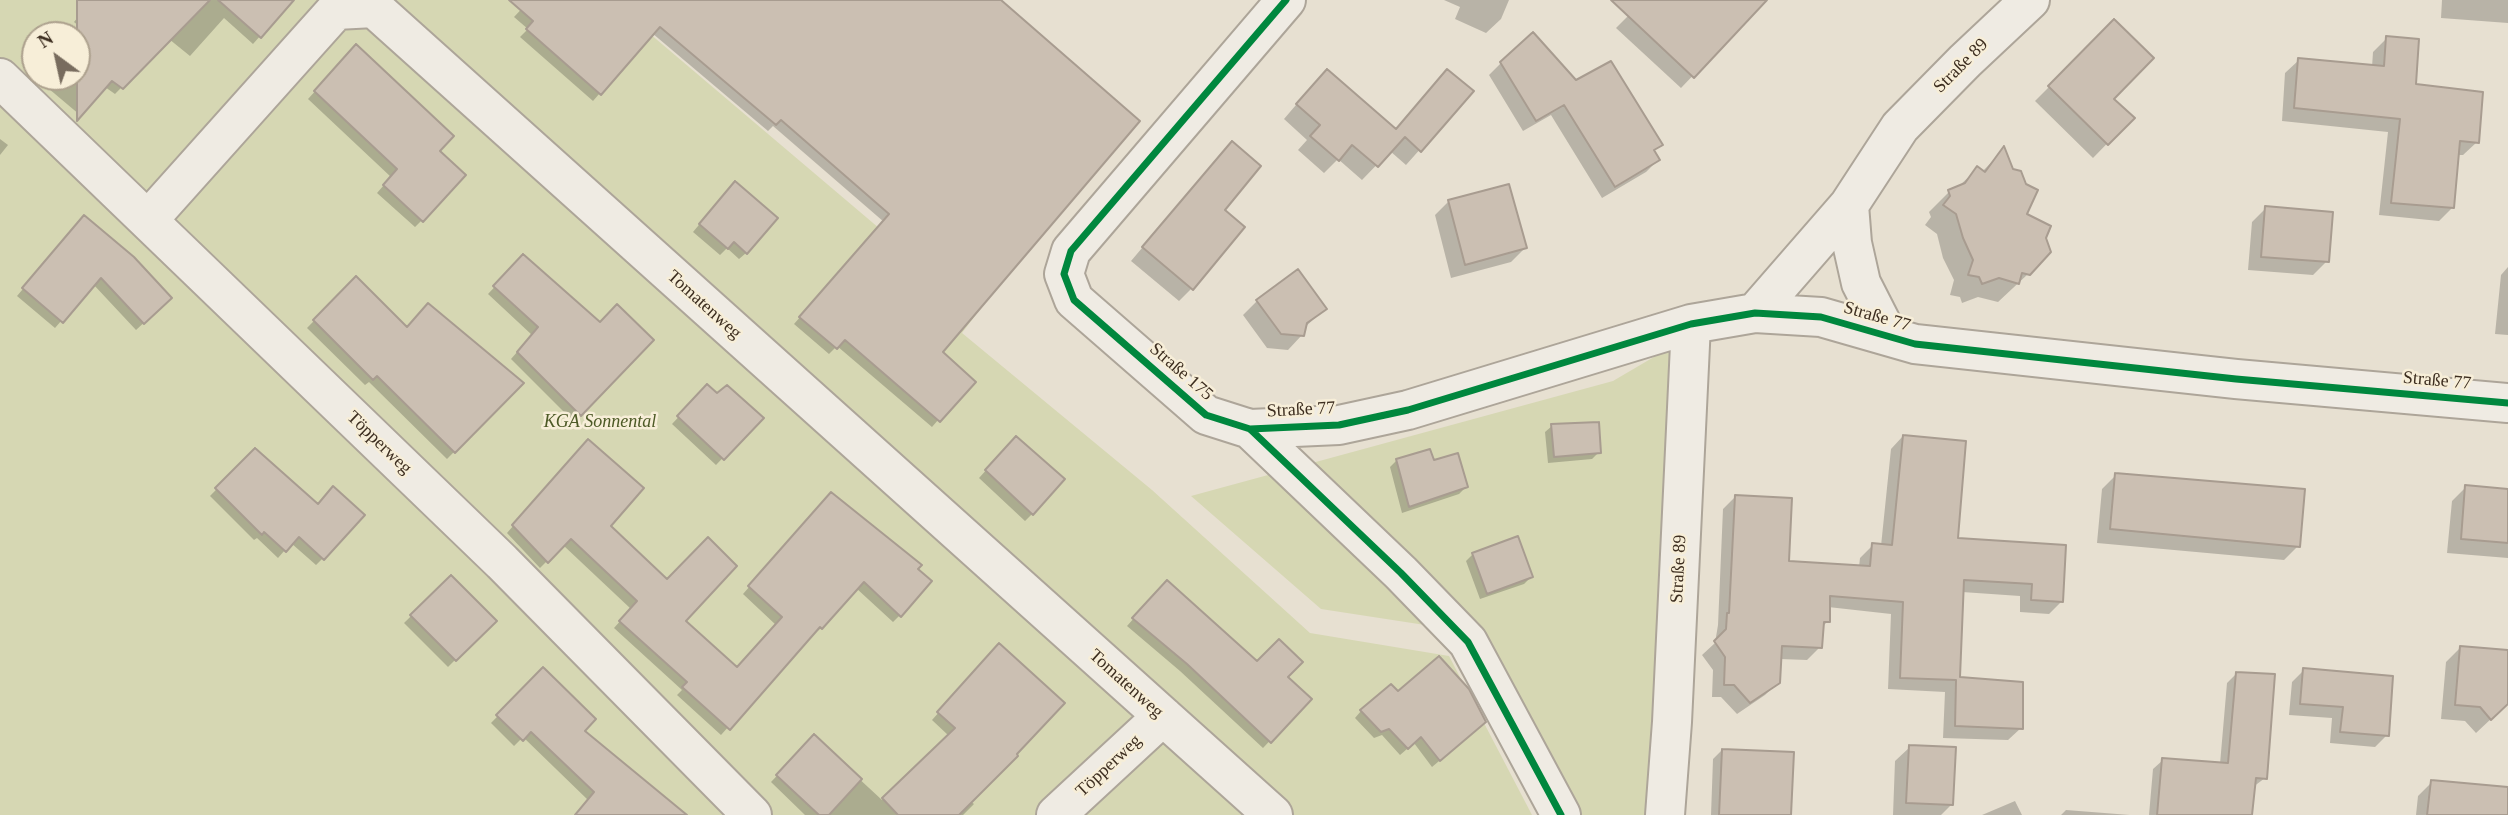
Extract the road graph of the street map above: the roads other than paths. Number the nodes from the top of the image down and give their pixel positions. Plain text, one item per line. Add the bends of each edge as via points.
1 (1286, 0) edge
2 (2030, 0) edge
3 (0, 78) edge
4 (1849, 205) junction
5 (148, 220) junction
6 (1755, 313) junction
7 (1691, 324) junction
8 (1888, 336) junction
9 (2508, 404) edge
10 (1250, 429) junction
11 (1163, 716) junction
12 (752, 815) edge
13 (1056, 815) edge
14 (1273, 815) edge
15 (1560, 815) edge
16 (1665, 815) edge

1 - 10 street, Straße 175 via 1071,251 1064,274 1074,300 1206,415
2 - 4 street, Straße 89 via 1900,127
3 - 5 street, Töpperweg
4 - 6 street, Straße 89
4 - 8 street via 1861,283
5 - 11 street, Tomatenweg via 336,10 374,8
5 - 12 street, Töpperweg via 502,562
6 - 7 street, Straße 77
6 - 8 street, Straße 77 via 1821,317
7 - 10 street, Straße 77 via 1408,410 1339,425
7 - 16 street, Straße 89
8 - 9 street, Straße 77 via 1915,344
10 - 15 street, Straße 175 via 1468,642
11 - 13 street, Töpperweg
11 - 14 street, Tomatenweg

